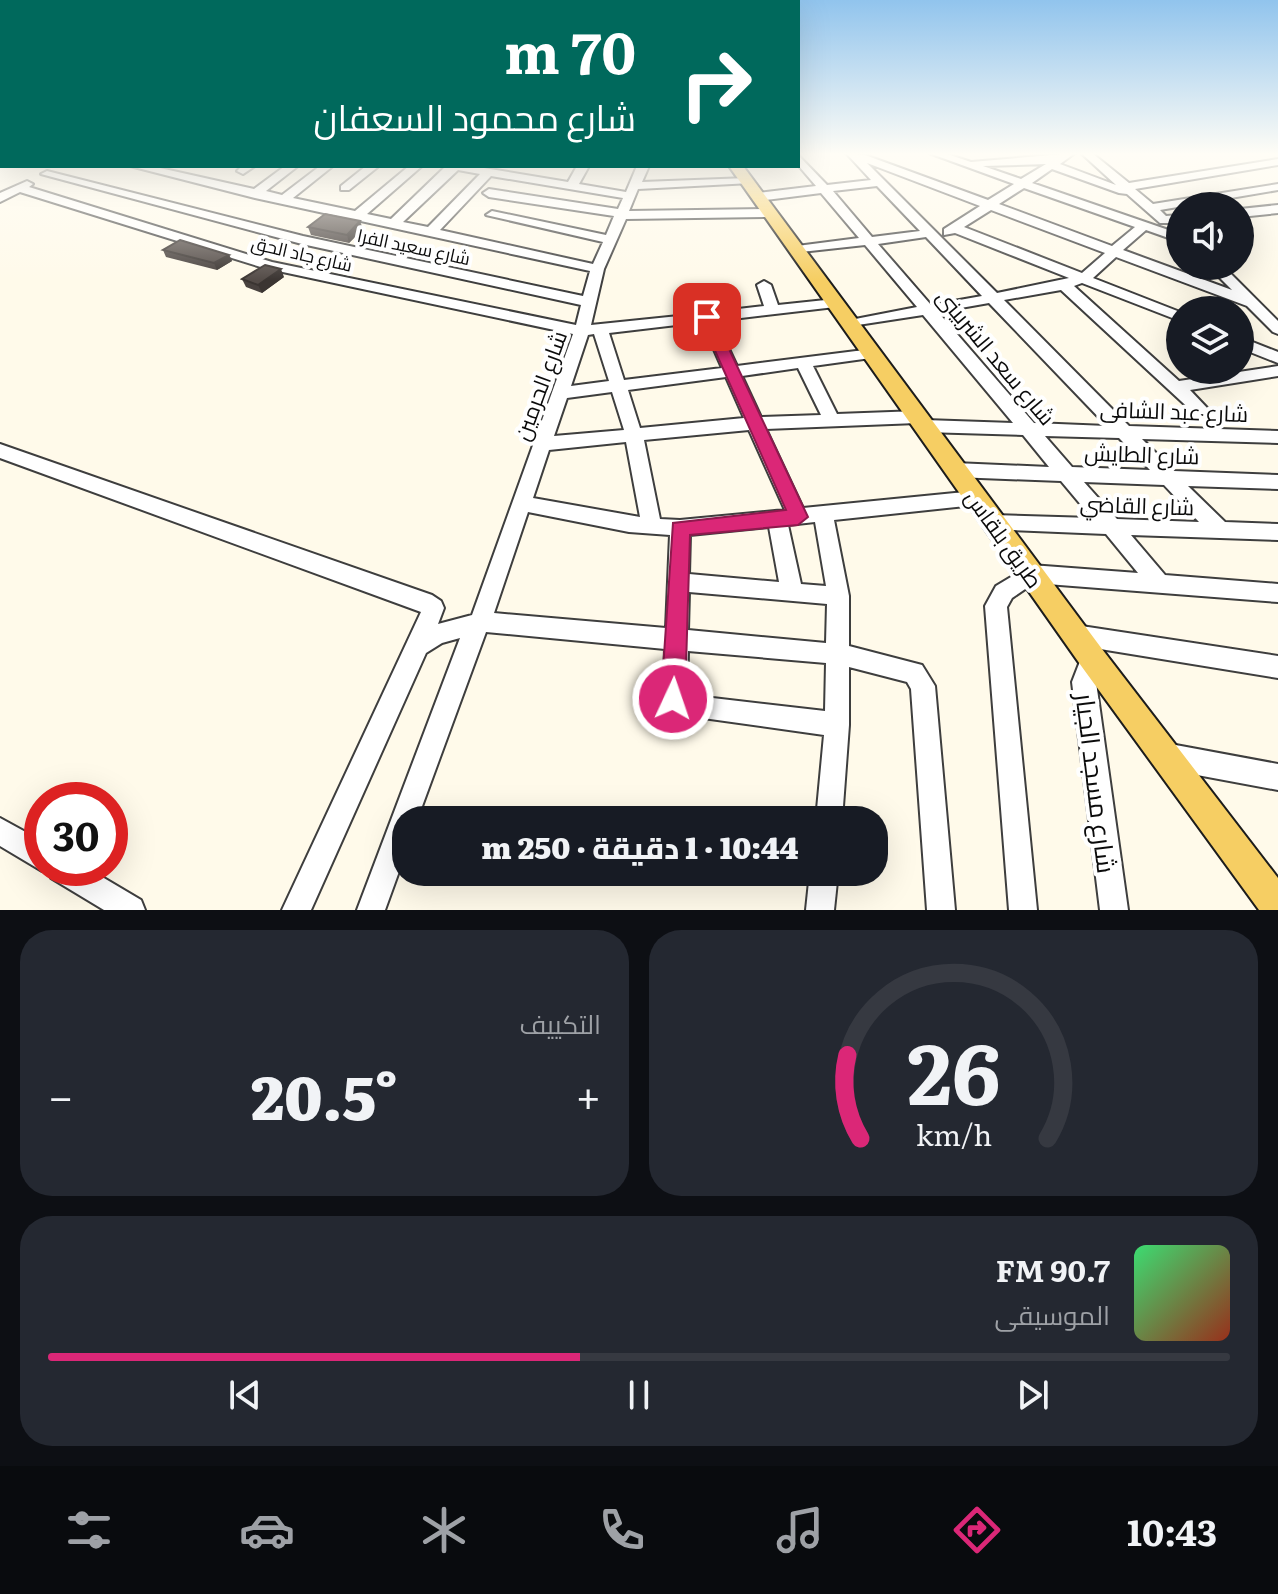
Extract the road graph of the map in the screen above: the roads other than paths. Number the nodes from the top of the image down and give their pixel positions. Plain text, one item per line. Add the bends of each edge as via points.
1 (43, 195) edge
2 (130, 195) edge
3 (264, 195) edge
4 (289, 195) edge
5 (381, 195) edge
6 (423, 195) edge
7 (466, 195) edge
8 (505, 195) edge
9 (632, 195) edge
10 (719, 195) edge
11 (758, 195) edge
12 (831, 195) edge
13 (894, 195) edge
14 (963, 195) edge
15 (1004, 195) edge
16 (1056, 195) edge
17 (1227, 195) edge
18 (1137, 196) edge
19 (284, 199) junction
20 (989, 205) junction
21 (1151, 208) junction
22 (1278, 209) edge
23 (1254, 212) edge
24 (359, 214) junction
25 (623, 214) junction
26 (492, 215) dead end
27 (1164, 220) edge
28 (395, 222) junction
29 (1143, 226) junction
30 (954, 228) junction
31 (432, 231) junction
32 (1166, 232) edge
33 (934, 236) junction
34 (611, 240) junction
35 (870, 241) junction
36 (797, 250) junction
37 (1115, 252) junction
38 (597, 269) junction
39 (1086, 277) junction
40 (1229, 280) edge
41 (764, 285) dead end
42 (1064, 285) junction
43 (695, 291) dead end
44 (1233, 296) edge
45 (1245, 296) edge
46 (995, 297) junction
47 (589, 302) junction
48 (835, 303) junction
49 (1254, 305) edge
50 (772, 310) junction
51 (929, 310) junction
52 (1166, 311) edge
53 (707, 317) junction
54 (850, 324) junction
55 (1278, 329) edge
56 (591, 330) junction
57 (1254, 348) edge
58 (872, 354) junction
59 (1278, 358) edge
60 (803, 363) junction
61 (732, 371) junction
62 (1278, 371) edge
63 (618, 385) junction
64 (1176, 387) junction
65 (560, 393) junction
66 (1201, 410) dead end
67 (832, 420) junction
68 (921, 421) junction
69 (755, 423) junction
70 (1030, 429) junction
71 (1127, 432) junction
72 (634, 435) junction
73 (1278, 437) edge
74 (541, 444) junction
75 (0, 451) edge
76 (955, 470) junction
77 (1066, 474) junction
78 (1170, 478) junction
79 (1278, 482) edge
80 (975, 498) junction
81 (522, 503) junction
82 (823, 514) junction
83 (788, 518) junction
84 (994, 523) junction
85 (652, 527) junction
86 (1111, 527) junction
87 (680, 528) junction
88 (1220, 530) junction
89 (1278, 532) edge
90 (1031, 574) junction
91 (678, 582) junction
92 (1160, 584) junction
93 (792, 592) junction
94 (1278, 593) edge
95 (838, 596) junction
96 (480, 622) junction
97 (1075, 635) junction
98 (676, 639) junction
99 (418, 646) junction
100 (838, 654) junction
101 (1092, 658) junction
102 (1278, 667) edge
103 (837, 725) junction
104 (1165, 756) junction
105 (1278, 777) edge
106 (830, 806) edge
107 (0, 831) edge
108 (24, 846) edge
109 (91, 886) edge
110 (823, 886) edge
111 (1278, 906) edge
112 (131, 910) edge
113 (296, 910) edge
114 (371, 910) edge
115 (820, 910) edge
116 (941, 910) edge
117 (1023, 910) edge
118 (1114, 910) edge

1 - 56 street, شارع جاد الحق via 269,265
2 - 47 street, شارع سعيد الفرا via 313,243
3 - 19 street
4 - 19 street
5 - 24 street
6 - 28 street
7 - 31 street
8 - 25 street
9 - 25 street, شارع الحرمين
10 - 25 street
11 - 36 main road, طريق بلقاس
12 - 35 street, شارع سعد الشربينى
13 - 33 street
14 - 20 street
15 - 20 street
16 - 29 street
17 - 21 street
18 - 21 street
19 - 24 street
20 - 30 street
20 - 37 street
21 - 27 street
22 - 23 street
24 - 28 street
25 - 34 street, شارع الحرمين
26 - 34 street
28 - 31 street
29 - 32 street
29 - 37 street
30 - 33 street
30 - 39 street
31 - 38 street
33 - 35 street
33 - 46 street
34 - 38 street, شارع الحرمين
35 - 36 street
35 - 51 street, شارع سعد الشربينى
36 - 48 main road, طريق بلقاس
37 - 39 street
37 - 44 street
38 - 47 street, شارع الحرمين
39 - 42 street
39 - 52 street
40 - 45 street
41 - 50 street
42 - 46 street
42 - 64 street
43 - 53 street
46 - 51 street
46 - 71 street
47 - 56 street, شارع الحرمين
48 - 50 street, شارع جاد الحق
48 - 54 main road, طريق بلقاس
49 - 55 street
50 - 53 street, شارع جاد الحق
51 - 54 street
51 - 70 street, شارع سعد الشربينى
53 - 56 street, شارع جاد الحق
53 - 61 street
54 - 58 main road, طريق بلقاس
56 - 63 street
56 - 65 street, شارع الحرمين
57 - 59 street
58 - 60 street
58 - 68 main road, طريق بلقاس
60 - 61 street
60 - 67 street
61 - 63 street
61 - 69 street
62 - 64 street
63 - 65 street
63 - 72 street
64 - 66 street
65 - 74 street, شارع الحرمين
67 - 68 street, شارع عبد الشافى
67 - 69 street, شارع عبد الشافى
68 - 70 street, شارع عبد الشافى
68 - 76 main road, طريق بلقاس
69 - 72 street, شارع عبد الشافى
69 - 83 street
70 - 71 street, شارع عبد الشافى
70 - 77 street, شارع سعد الشربينى
71 - 73 street, شارع عبد الشافى
71 - 78 street
72 - 74 street, شارع عبد الشافى
72 - 85 street
74 - 81 street, شارع الحرمين
75 - 99 street via 424,602 433,608
76 - 77 street, شارع الطايش
76 - 80 main road, طريق بلقاس
77 - 78 street, شارع الطايش
77 - 86 street, شارع سعد الشربينى
78 - 79 street, شارع الطايش
78 - 88 street
80 - 82 street
80 - 84 main road, طريق بلقاس
81 - 85 street
81 - 96 street, شارع الحرمين
82 - 83 street
82 - 95 street
83 - 87 street
83 - 93 street
84 - 86 street, شارع القاضي
84 - 90 main road, طريق بلقاس
85 - 87 street
86 - 88 street, شارع القاضي
86 - 92 street, شارع سعد الشربينى
87 - 91 street
88 - 89 street, شارع القاضي
90 - 92 street
90 - 97 main road, طريق بلقاس
90 - 117 street via 1004,592 996,606
91 - 93 street
91 - 98 street
92 - 94 street
93 - 95 street
95 - 100 street
96 - 98 street
96 - 99 street
96 - 114 street, شارع الحرمين
97 - 101 main road, طريق بلقاس
97 - 102 street
98 - 100 street
98 - 103 street via 677,708
99 - 113 street
100 - 103 street
100 - 116 street via 914,673 922,682
101 - 104 main road, طريق بلقاس
101 - 118 street, شارع مسجد الجيار via 1084,682
103 - 106 street
104 - 105 street
104 - 111 main road, طريق بلقاس
107 - 108 street
109 - 112 street
110 - 115 street

